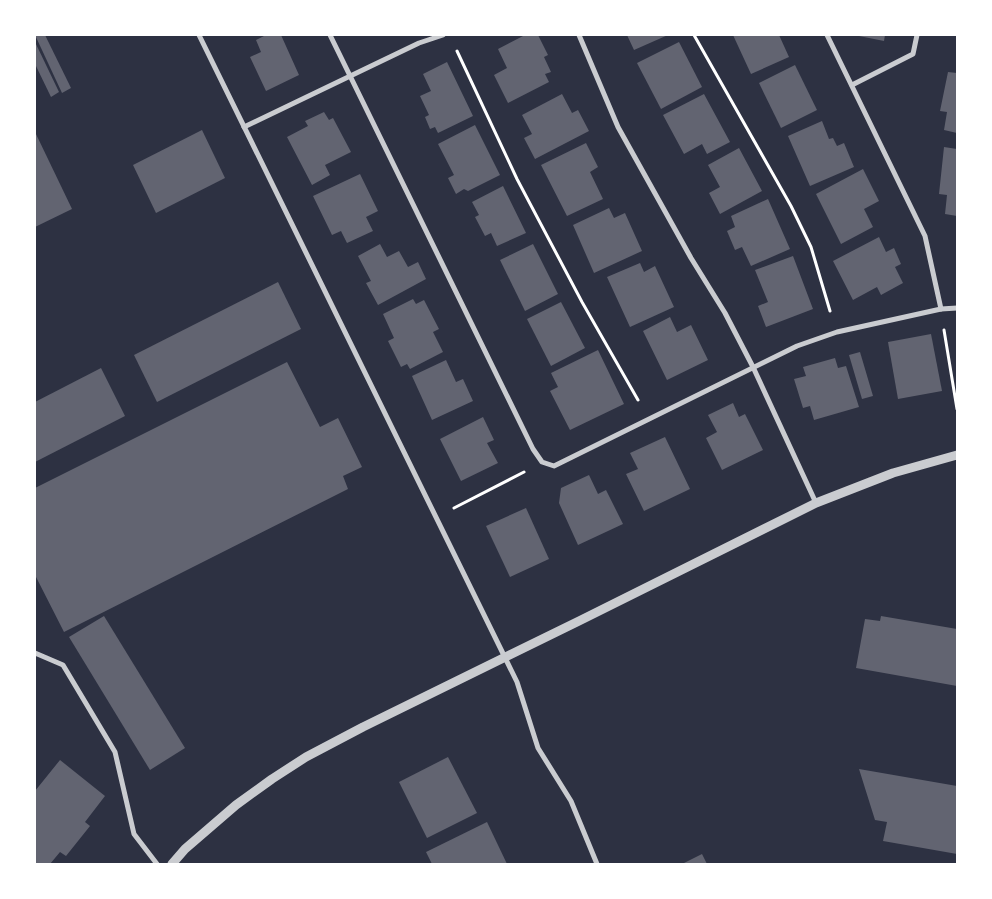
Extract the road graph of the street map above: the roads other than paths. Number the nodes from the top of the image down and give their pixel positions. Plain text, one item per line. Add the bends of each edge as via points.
1 (199, 35) edge
2 (330, 35) edge
3 (442, 35) edge
4 (579, 35) edge
5 (827, 35) edge
6 (917, 35) edge
7 (350, 77) junction
8 (852, 85) junction
9 (244, 127) junction
10 (957, 308) edge
11 (941, 309) junction
12 (753, 367) junction
13 (957, 455) edge
14 (816, 503) junction
15 (35, 653) edge
16 (505, 658) junction
17 (157, 864) edge
18 (172, 864) edge
19 (597, 864) edge

1 - 9 street
2 - 7 street
3 - 7 street
4 - 12 street via 618,126
5 - 8 street
6 - 8 street via 913,54
7 - 9 street
7 - 12 street via 542,462 554,466
8 - 11 street via 925,236
9 - 16 street
10 - 11 street
11 - 12 street via 837,332
12 - 14 street
13 - 14 street via 894,473
14 - 16 street
15 - 17 street via 63,665 116,752 134,834
16 - 18 street via 362,726 306,757 236,805
16 - 19 street via 517,682 538,748 571,801

